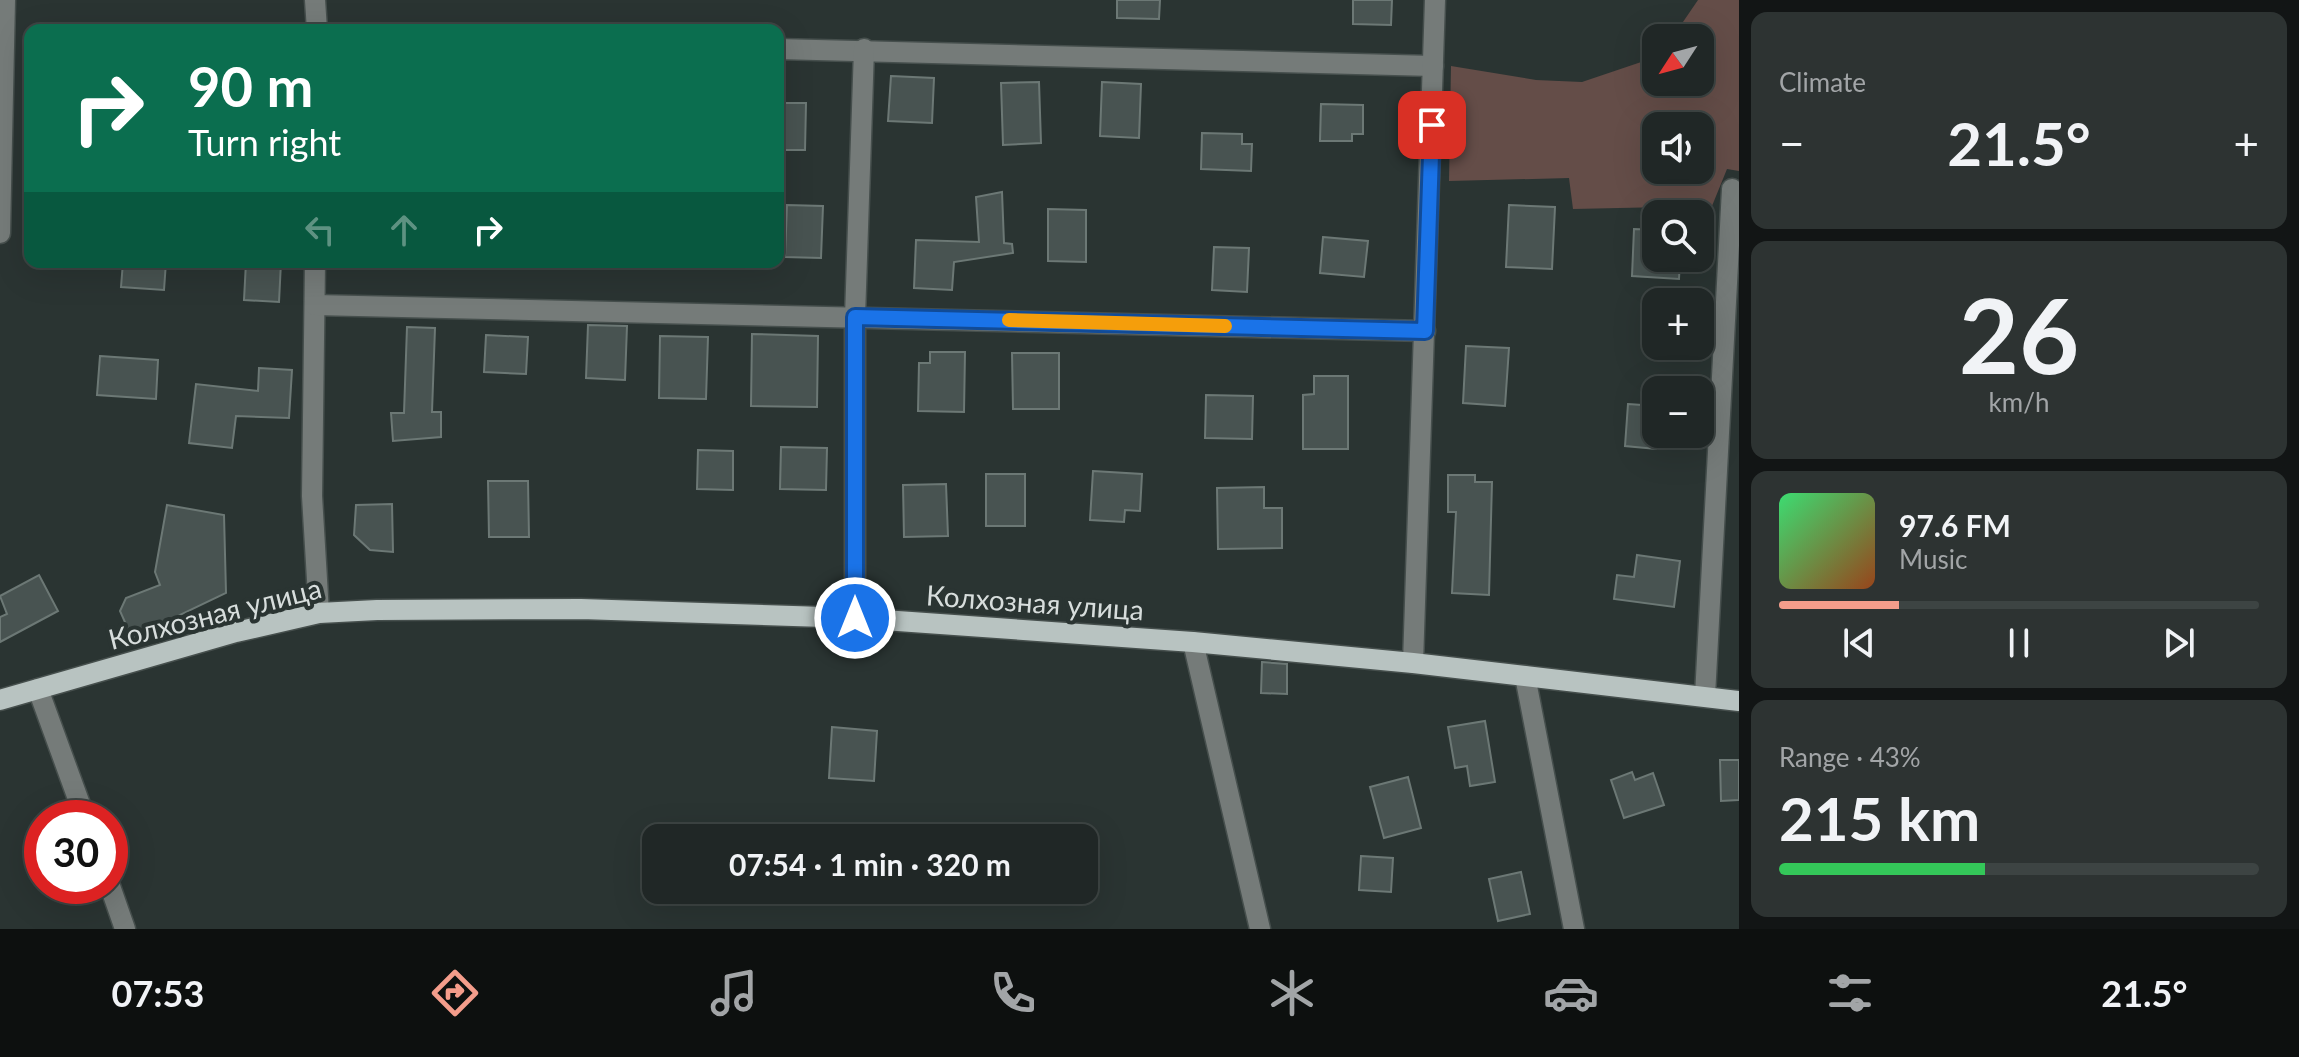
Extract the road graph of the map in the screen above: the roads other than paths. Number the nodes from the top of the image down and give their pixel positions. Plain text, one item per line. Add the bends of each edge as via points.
1 (5, 0) edge
2 (315, 0) edge
3 (1435, 0) edge
4 (317, 24) edge
5 (784, 49) edge
6 (864, 49) junction
7 (1433, 66) junction
8 (1732, 189) dead end
9 (0, 233) edge
10 (315, 268) edge
11 (315, 305) junction
12 (855, 317) junction
13 (1425, 331) junction
14 (319, 613) junction
15 (855, 618) junction
16 (1193, 642) junction
17 (1413, 663) junction
18 (1525, 676) junction
19 (38, 689) junction
20 (1705, 696) junction
21 (0, 700) edge
22 (1739, 701) edge
23 (78, 800) edge
24 (116, 904) edge
25 (125, 929) edge
26 (1260, 929) edge
27 (1574, 929) edge

1 - 9 street
2 - 4 street
3 - 7 street
5 - 6 street
6 - 7 street
6 - 12 street
7 - 13 street
8 - 20 street
10 - 11 street
11 - 12 street
11 - 14 street via 312,496
12 - 13 street
12 - 15 street
13 - 17 street
14 - 15 main road, Колхозная улица via 581,609
14 - 19 main road, Колхозная улица
15 - 16 main road, Колхозная улица
16 - 17 main road, Колхозная улица
16 - 26 street
17 - 18 main road, Колхозная улица
18 - 20 main road, Колхозная улица
18 - 27 street
19 - 21 main road, Колхозная улица
19 - 23 street
20 - 22 main road, Колхозная улица
24 - 25 street

